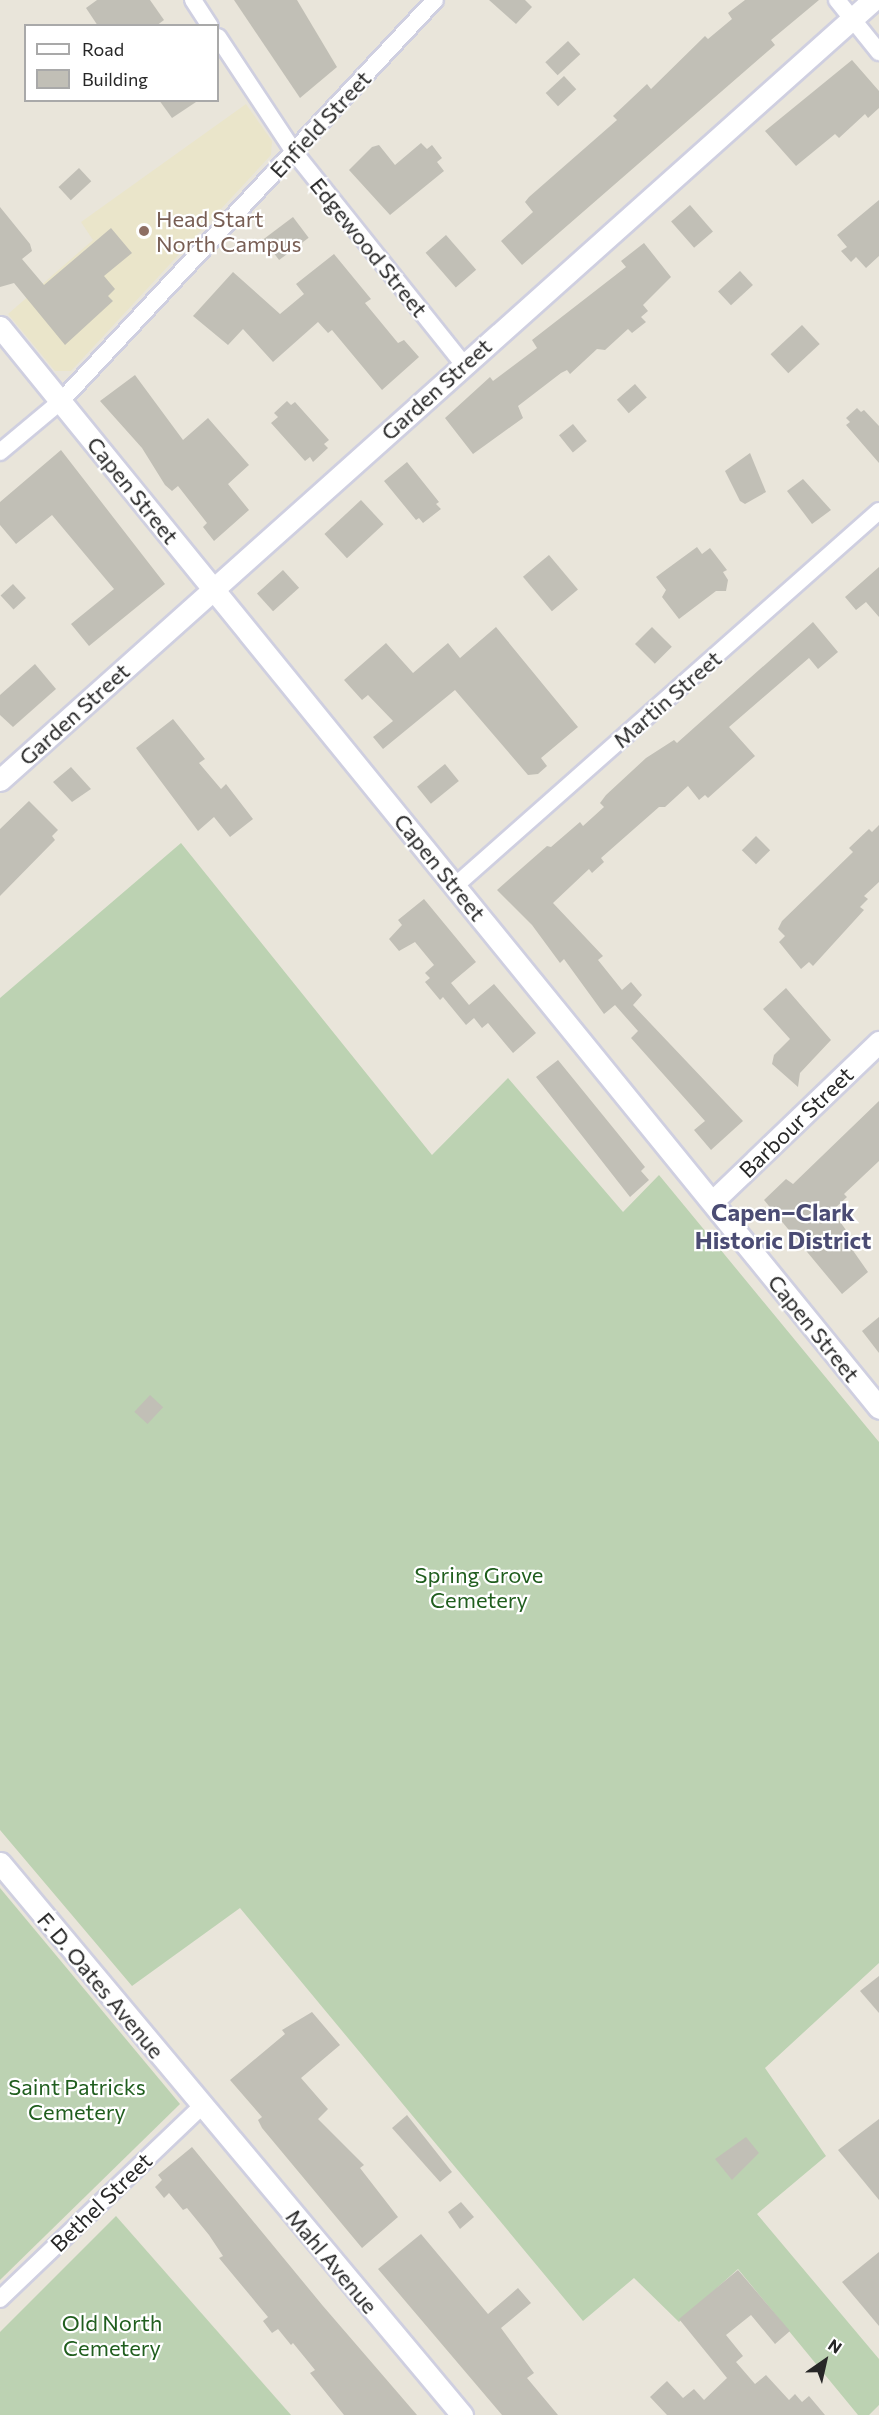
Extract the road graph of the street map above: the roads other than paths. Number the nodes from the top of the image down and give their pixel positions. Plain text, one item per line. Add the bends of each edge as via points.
1 (193, 0) edge
2 (435, 0) edge
3 (837, 0) edge
4 (873, 0) edge
5 (852, 19) junction
6 (209, 24) edge
7 (219, 40) edge
8 (879, 52) edge
9 (294, 152) junction
10 (0, 327) edge
11 (464, 365) junction
12 (61, 401) junction
13 (0, 452) edge
14 (879, 511) edge
15 (213, 588) junction
16 (0, 780) edge
17 (455, 886) junction
18 (879, 1042) edge
19 (713, 1201) junction
20 (879, 1408) edge
21 (0, 1863) edge
22 (202, 2106) junction
23 (0, 2299) edge
24 (462, 2415) edge

1 - 6 street
2 - 9 street, Enfield Street
3 - 5 street
4 - 5 street, Garden Street
5 - 8 street
5 - 11 street, Garden Street
7 - 9 street, Edgewood Street
9 - 11 street, Edgewood Street
9 - 12 street, Enfield Street
10 - 12 street, Capen Street
11 - 15 street, Garden Street
12 - 13 street, Enfield Street
12 - 15 street, Capen Street
14 - 17 street, Martin Street
15 - 16 street, Garden Street
15 - 17 street, Capen Street
17 - 19 street, Capen Street
18 - 19 street, Barbour Street
19 - 20 street, Capen Street
21 - 22 street, F. D. Oates Avenue
22 - 23 street, Bethel Street
22 - 24 street, Mahl Avenue

